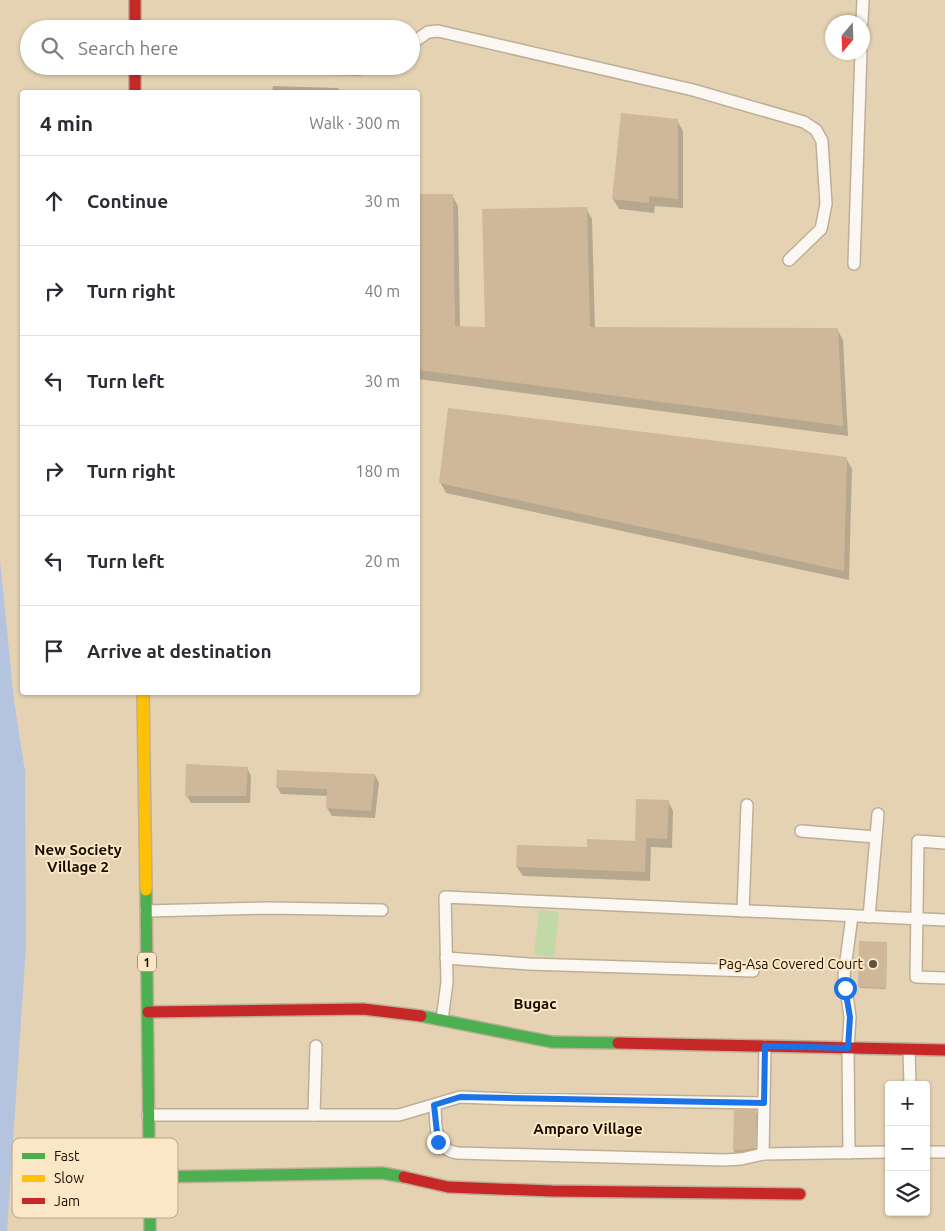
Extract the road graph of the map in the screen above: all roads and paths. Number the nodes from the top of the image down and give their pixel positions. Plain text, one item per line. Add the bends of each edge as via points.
1 (135, 0) edge
2 (863, 0) edge
3 (862, 15) edge
4 (135, 20) edge
5 (420, 38) edge
6 (861, 60) edge
7 (135, 75) edge
8 (135, 90) edge
9 (789, 260) dead end
10 (854, 264) dead end
11 (143, 695) edge
12 (747, 805) dead end
13 (878, 814) dead end
14 (801, 831) dead end
15 (875, 837) junction
16 (945, 843) edge
17 (382, 910) dead end
18 (146, 911) junction
19 (744, 912) junction
20 (852, 916) junction
21 (869, 917) junction
22 (917, 919) junction
23 (945, 920) edge
24 (446, 958) junction
25 (753, 971) dead end
26 (945, 978) edge
27 (148, 1012) junction
28 (442, 1020) junction
29 (316, 1046) dead end
30 (765, 1046) junction
31 (848, 1048) junction
32 (909, 1050) junction
33 (945, 1050) edge
34 (910, 1081) edge
35 (764, 1103) junction
36 (434, 1105) junction
37 (148, 1115) junction
38 (314, 1116) junction
39 (148, 1138) edge
40 (885, 1152) edge
41 (930, 1152) edge
42 (945, 1152) edge
43 (849, 1153) junction
44 (763, 1154) junction
45 (178, 1177) edge
46 (800, 1194) dead end
47 (150, 1218) edge
48 (150, 1231) edge

1 - 4 main road
2 - 3 street
5 - 9 street via 438,30 693,90 804,122 816,130 822,142 826,204 821,229
6 - 10 street
7 - 8 main road
11 - 18 main road, 1
12 - 19 street
13 - 15 street
14 - 15 street
15 - 21 street
16 - 22 street via 918,841
17 - 18 street
18 - 27 main road, 1
19 - 20 street
19 - 24 street via 445,897
20 - 21 street
20 - 31 street via 844,975 850,1017
21 - 22 street
22 - 23 street
22 - 26 street via 916,977
24 - 25 street
24 - 28 street
27 - 28 main road via 363,1009
27 - 37 main road, 1
28 - 30 main road via 552,1042
29 - 38 street
30 - 31 main road
30 - 35 street
31 - 32 main road
31 - 43 street
32 - 33 main road
32 - 34 street
35 - 36 street via 475,1096
35 - 44 street
36 - 38 street via 399,1115
36 - 44 street via 438,1142 448,1151 457,1153 701,1160 740,1159
37 - 38 street
37 - 39 main road, 1
40 - 43 street
41 - 42 street
43 - 44 street
45 - 46 main road via 382,1173 448,1187
47 - 48 main road, 1

